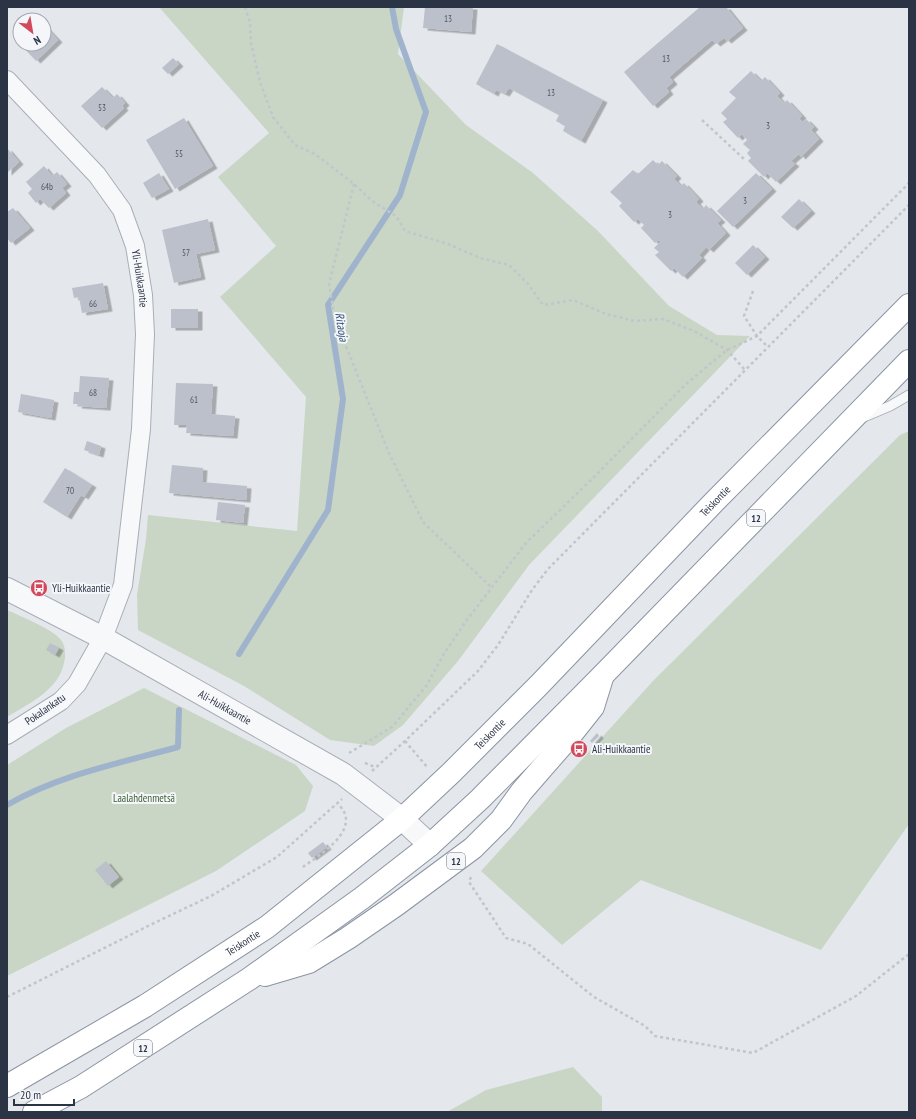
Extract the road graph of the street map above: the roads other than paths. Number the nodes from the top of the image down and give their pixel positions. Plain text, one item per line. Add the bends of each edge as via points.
1 (9, 85) edge
2 (909, 305) edge
3 (909, 361) edge
4 (909, 395) edge
5 (848, 424) junction
6 (7, 589) edge
7 (103, 638) junction
8 (603, 675) junction
9 (7, 735) edge
10 (402, 818) junction
11 (430, 845) junction
12 (249, 979) junction
13 (7, 1086) edge
14 (34, 1112) edge

1 - 7 street, Yli-Huikkaantie via 97,175 122,210 135,246 143,295 145,334 141,429 123,585
2 - 10 highway, Teiskontie via 715,501 539,685
3 - 5 highway, 12
4 - 5 lane
5 - 8 highway, 12
6 - 7 street, Ali-Huikkaantie
7 - 9 street, Pokalankatu via 77,684 61,701
7 - 10 street, Ali-Huikkaantie via 343,774
8 - 11 highway, 12
8 - 12 highway, 12 via 593,707 522,791 501,820 474,848 384,914 309,962
10 - 11 street, Ali-Huikkaantie
10 - 13 highway, Teiskontie via 267,927 145,1006
11 - 12 highway, 12 via 362,898
12 - 14 highway, 12 via 81,1087

